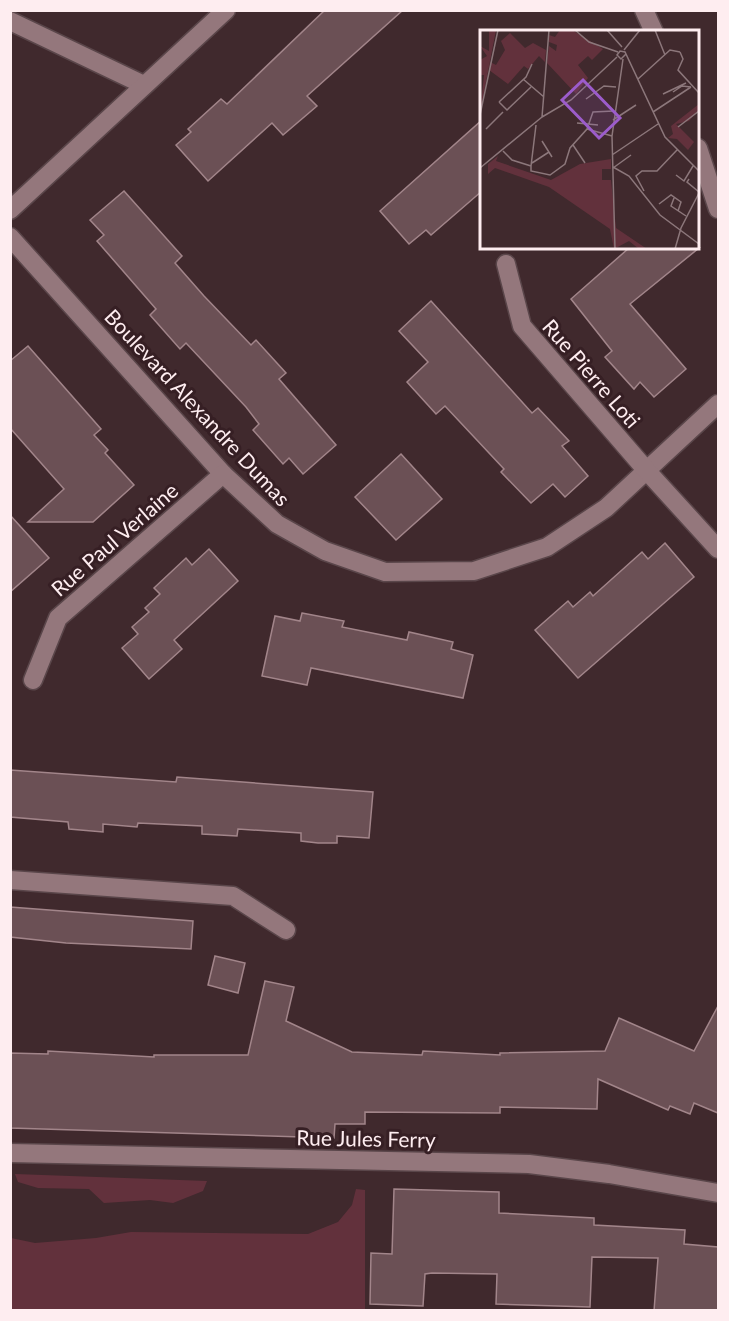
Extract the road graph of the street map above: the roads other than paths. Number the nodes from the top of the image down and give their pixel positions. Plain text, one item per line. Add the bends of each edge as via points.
1 (226, 10) edge
2 (644, 10) edge
3 (10, 21) edge
4 (653, 30) edge
5 (144, 85) junction
6 (699, 151) edge
7 (718, 209) edge
8 (10, 210) edge
9 (10, 237) edge
10 (506, 264) dead end
11 (718, 404) edge
12 (647, 471) junction
13 (223, 474) junction
14 (718, 549) edge
15 (33, 680) dead end
16 (10, 880) edge
17 (286, 930) dead end
18 (10, 1153) edge
19 (718, 1193) edge

1 - 5 street
2 - 4 street
3 - 5 street
5 - 8 street
6 - 7 street
9 - 13 street, Boulevard Alexandre Dumas
10 - 12 street, Rue Pierre Loti via 522,326
11 - 12 street, Boulevard Alexandre Dumas
12 - 13 street, Boulevard Alexandre Dumas via 606,508 547,547 474,571 385,572 325,551 277,524
12 - 14 street, Rue Pierre Loti
13 - 15 street, Rue Paul Verlaine via 58,618
16 - 17 street via 232,897
18 - 19 street, Rue Jules Ferry via 529,1164

